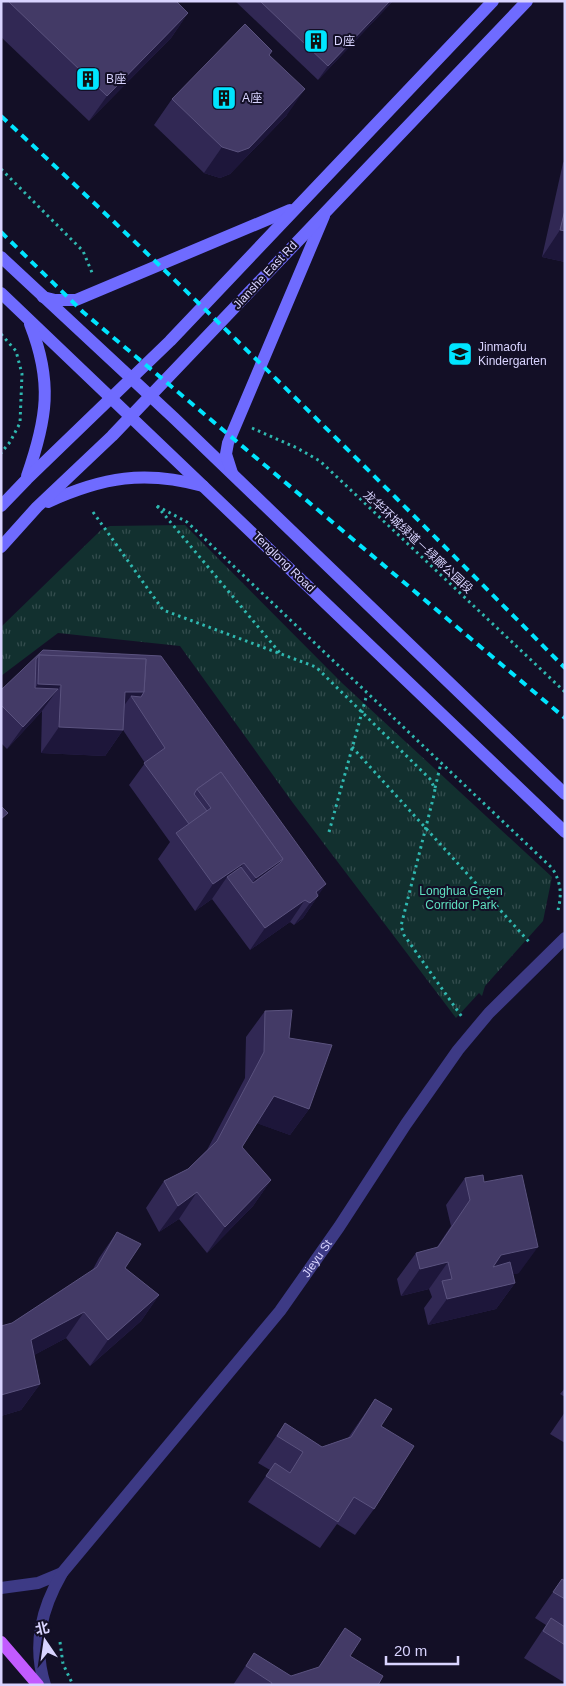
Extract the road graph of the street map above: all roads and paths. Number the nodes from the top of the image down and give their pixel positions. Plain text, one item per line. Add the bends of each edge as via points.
1 (493, 1) edge
2 (527, 1) edge
3 (1, 169) edge
4 (294, 208) junction
5 (327, 209) junction
6 (1, 257) edge
7 (96, 282) dead end
8 (1, 293) edge
9 (43, 297) junction
10 (28, 319) junction
11 (1, 334) edge
12 (131, 379) junction
13 (150, 396) junction
14 (111, 398) junction
15 (131, 417) junction
16 (245, 425) dead end
17 (1, 453) edge
18 (233, 476) junction
19 (27, 479) junction
20 (205, 486) junction
21 (1, 506) edge
22 (37, 507) junction
23 (93, 512) dead end
24 (1, 547) edge
25 (280, 653) junction
26 (565, 692) edge
27 (367, 694) junction
28 (362, 712) junction
29 (352, 747) junction
30 (441, 763) junction
31 (435, 789) junction
32 (565, 794) edge
33 (425, 830) junction
34 (329, 832) dead end
35 (565, 832) edge
36 (558, 910) dead end
37 (565, 938) edge
38 (531, 944) dead end
39 (462, 1017) dead end
40 (62, 1572) junction
41 (1, 1588) edge
42 (59, 1636) dead end
43 (1, 1642) edge
44 (38, 1685) edge
45 (45, 1685) edge
46 (73, 1685) edge

1 - 4 main road, Jianshe East Rd
2 - 5 main road, Jianshe East Rd
3 - 7 path via 83,251
4 - 9 main road via 76,300
4 - 12 main road, Jianshe East Rd
5 - 13 main road, Jianshe East Rd
5 - 18 main road via 228,443 227,460
6 - 9 main road
8 - 10 main road, Tenglong Road
9 - 12 main road
10 - 14 main road, Tenglong Road
10 - 19 main road via 36,338 45,381 45,410
11 - 17 path via 16,351 22,374 20,423
12 - 13 main road
12 - 14 main road, Jianshe East Rd
13 - 15 main road, Jianshe East Rd
13 - 18 main road
14 - 15 main road, Tenglong Road
14 - 19 main road, Jianshe East Rd
15 - 20 main road, Tenglong Road
15 - 22 main road, Jianshe East Rd
16 - 26 path, 龙华环城绿道－绿廊公园段 via 320,461
18 - 32 main road
19 - 21 main road, Jianshe East Rd
20 - 22 main road via 164,476 125,478 88,486
20 - 35 main road, Tenglong Road
22 - 24 main road, Jianshe East Rd
23 - 25 path via 163,610
25 - 27 path via 157,506 186,522
25 - 28 path via 316,667
27 - 28 path
27 - 30 path
28 - 29 path
28 - 31 path via 430,779
29 - 33 path
29 - 34 path
30 - 31 path
30 - 36 path via 552,868 561,890
31 - 33 path
33 - 38 path
33 - 39 path via 402,930
37 - 40 street, Jieyu St via 489,1013 458,1050 280,1310
40 - 41 street via 38,1583
40 - 45 street via 40,1626 41,1671
42 - 46 path via 63,1664
43 - 44 main road

